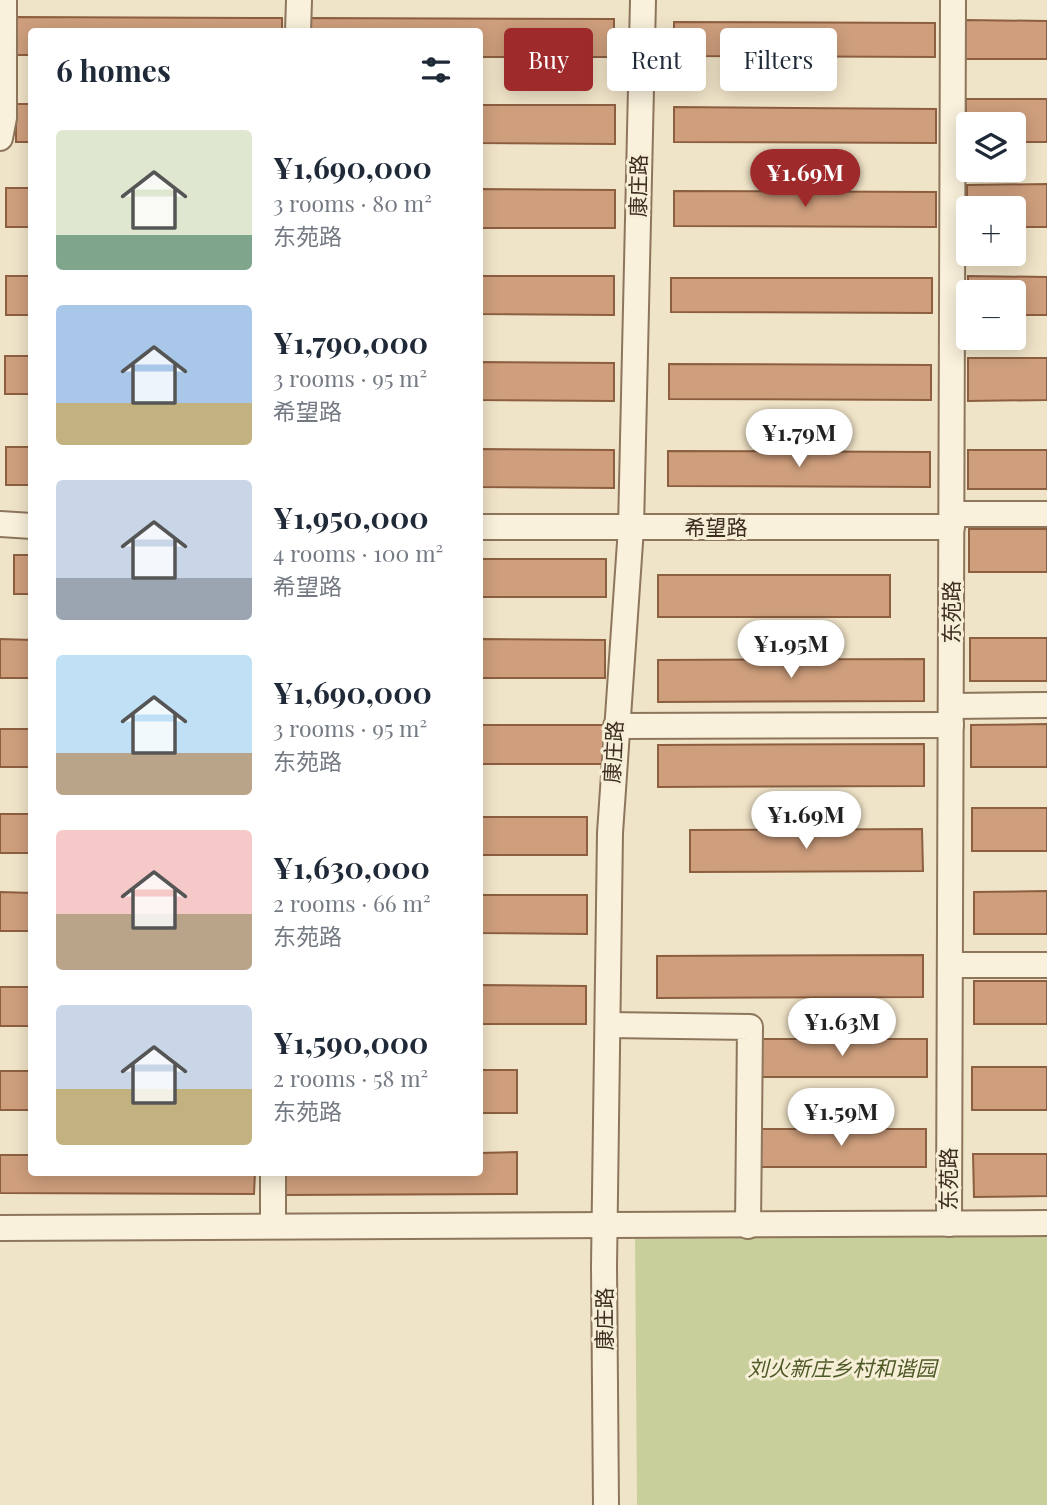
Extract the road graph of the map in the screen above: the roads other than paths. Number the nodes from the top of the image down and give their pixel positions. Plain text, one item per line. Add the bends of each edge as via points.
1 (4, 0) edge
2 (299, 0) edge
3 (643, 0) edge
4 (953, 0) edge
5 (298, 28) edge
6 (0, 138) edge
7 (1047, 514) edge
8 (952, 521) junction
9 (0, 524) edge
10 (28, 526) edge
11 (483, 527) edge
12 (631, 528) junction
13 (1047, 705) edge
14 (951, 716) junction
15 (616, 726) junction
16 (950, 965) junction
17 (1047, 965) edge
18 (608, 1025) junction
19 (273, 1176) edge
20 (948, 1223) junction
21 (1047, 1223) edge
22 (273, 1225) junction
23 (748, 1226) junction
24 (606, 1227) junction
25 (0, 1228) edge
26 (606, 1505) edge

1 - 6 street
2 - 5 street
3 - 12 street, 康庄路
4 - 8 street, 东苑路
7 - 8 street, 希望路
8 - 12 street, 希望路
8 - 14 street, 东苑路
9 - 10 street
11 - 12 street, 希望路
12 - 15 street, 康庄路
13 - 14 street
14 - 15 street
14 - 16 street, 东苑路
15 - 18 street, 康庄路
16 - 17 street
16 - 20 street, 东苑路
18 - 23 street via 750,1027
18 - 24 street, 康庄路
19 - 22 street
20 - 21 street
20 - 23 street
22 - 24 street
22 - 25 street
23 - 24 street
24 - 26 street, 康庄路

